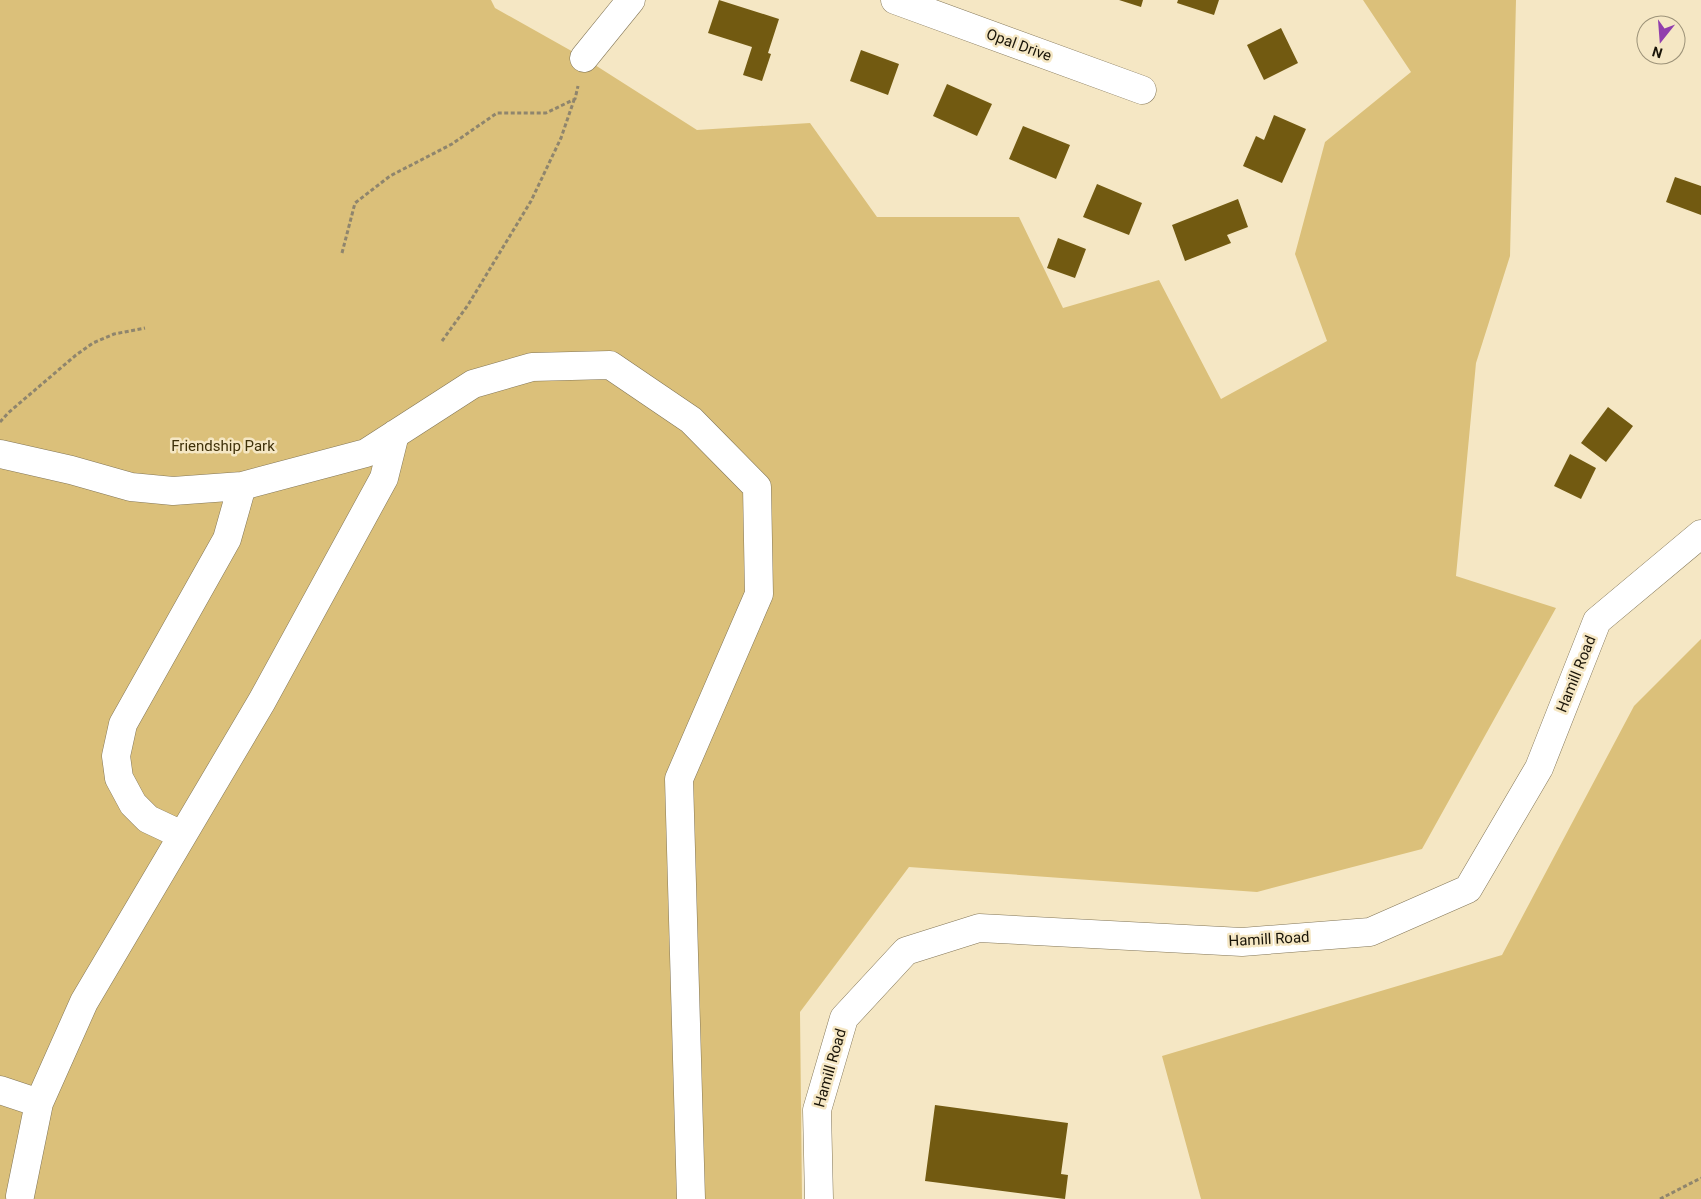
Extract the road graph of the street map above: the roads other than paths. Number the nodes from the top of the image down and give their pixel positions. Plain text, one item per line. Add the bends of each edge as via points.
1 (631, 0) edge
2 (895, 0) edge
3 (581, 70) road end
4 (1142, 90) dead end
5 (395, 434) junction
6 (0, 454) edge
7 (242, 486) junction
8 (1701, 534) edge
9 (182, 835) junction
10 (0, 1090) edge
11 (39, 1103) junction
12 (20, 1196) dead end
13 (691, 1199) edge
14 (819, 1199) edge

1 - 3 street
2 - 4 street, Opal Drive
5 - 7 street via 366,453
5 - 9 street via 384,478 262,701
5 - 13 street via 473,384 532,367 610,365 691,420 757,487 759,594 679,780
6 - 7 street via 131,487 173,491
7 - 9 street via 227,539 123,724 116,756 119,778 133,804 148,819
8 - 14 street, Hamill Road via 1597,621 1539,768 1468,888 1370,932 1242,942 979,928 906,951 844,1018 817,1110
9 - 11 street via 84,1002
10 - 11 street
11 - 12 street

